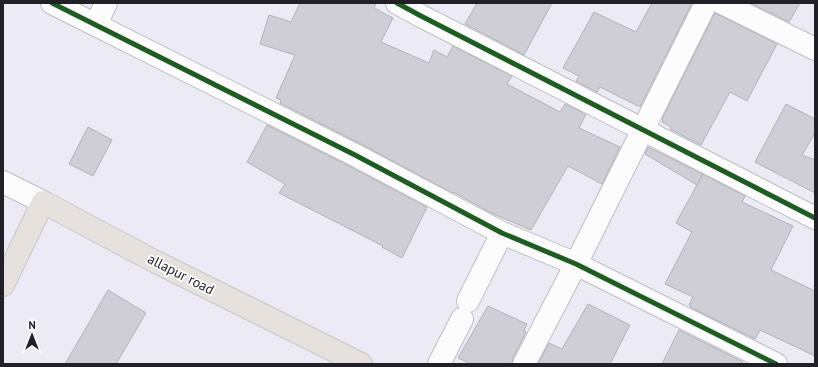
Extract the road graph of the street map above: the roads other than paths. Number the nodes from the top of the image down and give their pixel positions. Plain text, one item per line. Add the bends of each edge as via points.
1 (52, 3) edge
2 (106, 3) edge
3 (397, 3) edge
4 (706, 3) edge
5 (722, 3) edge
6 (96, 26) junction
7 (815, 49) edge
8 (642, 130) junction
9 (3, 182) edge
10 (43, 202) junction
11 (815, 218) edge
12 (502, 233) junction
13 (576, 264) junction
14 (3, 285) edge
15 (361, 364) edge
16 (439, 364) edge
17 (524, 364) edge
18 (776, 364) edge

1 - 6 street
2 - 6 street
3 - 8 street
4 - 8 street
5 - 7 street
6 - 12 street via 355,155
8 - 11 street
8 - 13 street
9 - 10 street, allapur road
10 - 14 main road
10 - 15 main road, allapur road via 154,261
12 - 13 street
12 - 16 street
13 - 17 street
13 - 18 street

